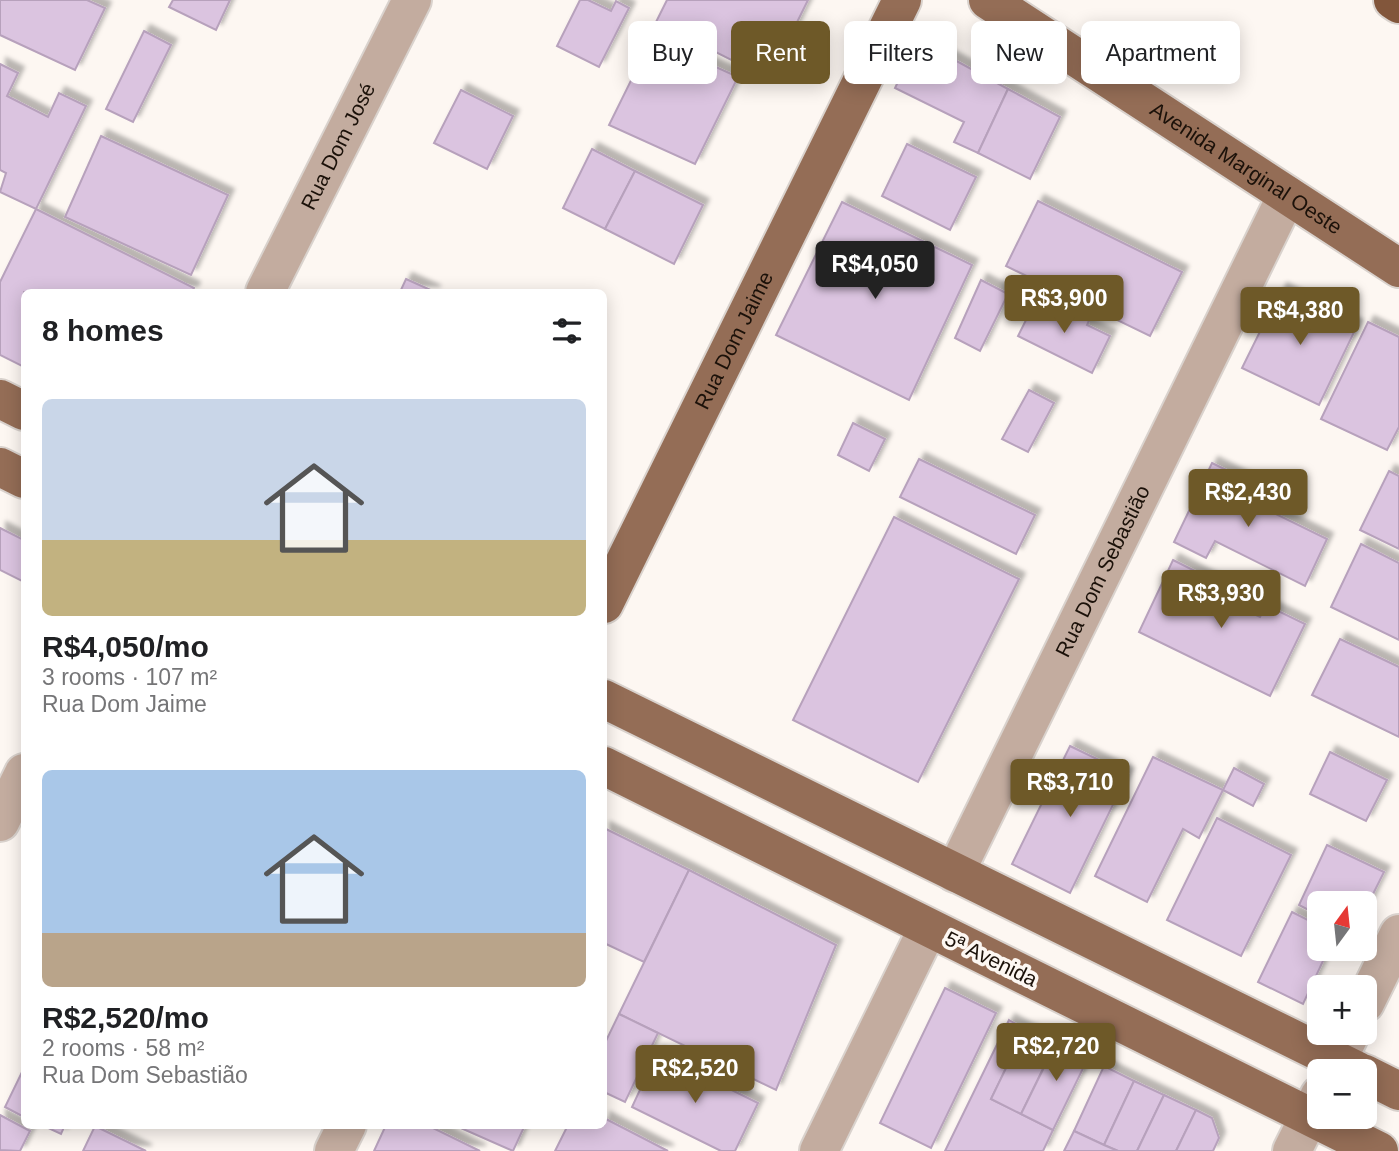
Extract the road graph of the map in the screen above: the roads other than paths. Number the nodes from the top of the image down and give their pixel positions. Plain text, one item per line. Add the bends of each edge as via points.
1 (412, 0) edge
2 (902, 0) edge
3 (988, 0) edge
4 (1393, 0) edge
5 (1399, 4) edge
6 (1287, 195) junction
7 (1399, 268) edge
8 (267, 289) edge
9 (0, 399) edge
10 (21, 410) edge
11 (0, 467) edge
12 (21, 478) edge
13 (607, 598) edge
14 (607, 700) edge
15 (607, 768) edge
16 (21, 779) edge
17 (0, 822) edge
18 (955, 873) junction
19 (928, 928) junction
20 (1399, 934) edge
21 (1377, 979) edge
22 (1342, 1059) edge
23 (1377, 1078) edge
24 (1399, 1091) edge
25 (1307, 1103) edge
26 (1307, 1120) edge
27 (344, 1129) edge
28 (1347, 1129) edge
29 (334, 1151) edge
30 (819, 1151) edge
31 (1292, 1151) edge
32 (1379, 1151) edge

1 - 8 street, Rua Dom José
2 - 13 main road, Rua Dom Jaime
3 - 6 main road, Avenida Marginal Oeste
4 - 5 highway
6 - 7 main road, Avenida Marginal Oeste
6 - 18 street, Rua Dom Sebastião
9 - 10 main road
11 - 12 main road
14 - 18 main road
15 - 19 main road, 5ª Avenida
16 - 17 street
18 - 22 main road
19 - 25 main road, 5ª Avenida
19 - 30 street
20 - 21 street
23 - 24 main road
26 - 31 street
27 - 29 street
28 - 32 main road, 5ª Avenida

